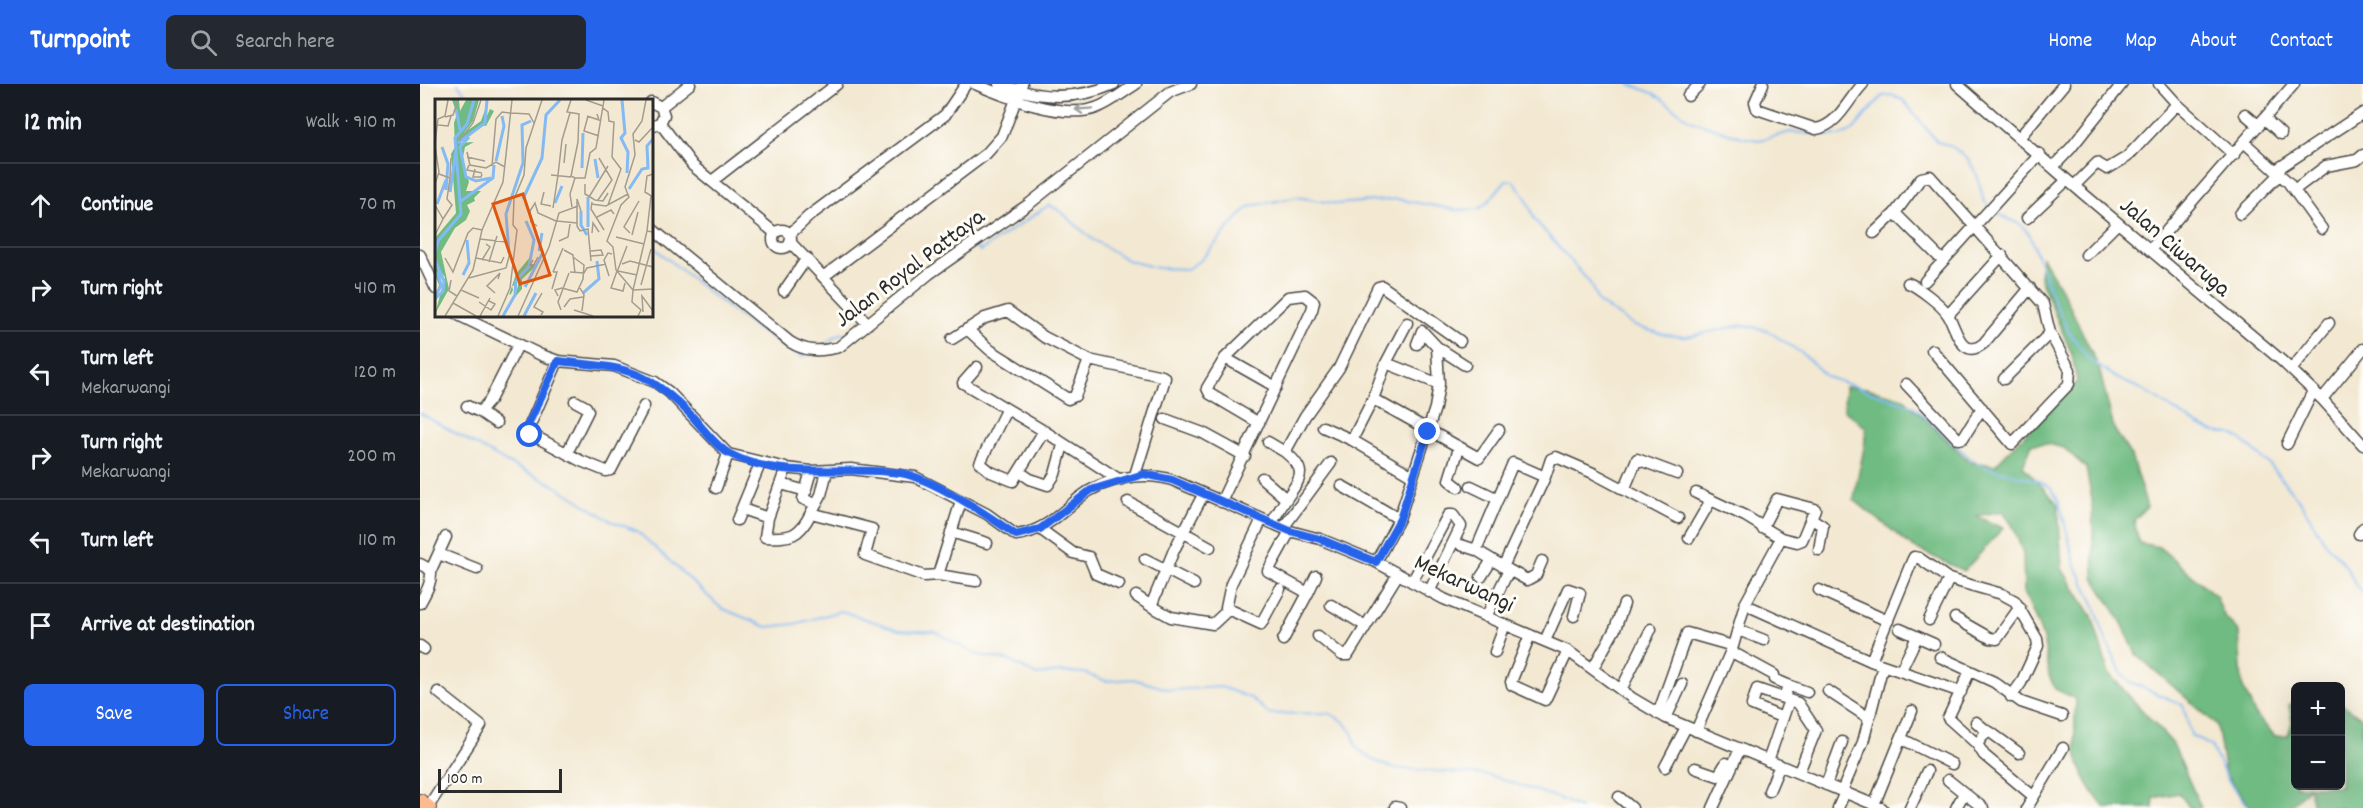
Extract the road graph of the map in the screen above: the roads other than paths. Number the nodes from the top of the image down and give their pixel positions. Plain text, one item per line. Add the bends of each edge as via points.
1 (690, 84) edge
2 (837, 84) edge
3 (966, 84) edge
4 (975, 84) edge
5 (999, 84) edge
6 (1114, 84) edge
7 (1136, 84) edge
8 (1191, 84) edge
9 (1700, 84) edge
10 (1763, 84) edge
11 (1863, 84) edge
12 (1957, 84) edge
13 (2064, 84) edge
14 (2122, 84) edge
15 (2159, 84) edge
16 (2294, 84) edge
17 (1019, 92) edge
18 (1688, 96) dead end
19 (2177, 104) junction
20 (656, 105) edge
21 (2363, 113) edge
22 (2245, 114) dead end
23 (2262, 122) junction
24 (656, 124) edge
25 (2281, 134) dead end
26 (2020, 137) junction
27 (2245, 143) junction
28 (2040, 154) junction
29 (2234, 155) junction
30 (2363, 155) edge
31 (2053, 167) junction
32 (2278, 172) junction
33 (712, 181) junction
34 (2070, 183) junction
35 (2294, 190) junction
36 (1895, 213) junction
37 (2240, 214) dead end
38 (2027, 218) dead end
39 (2118, 223) junction
40 (1973, 226) junction
41 (652, 229) edge
42 (2322, 229) dead end
43 (1874, 233) dead end
44 (790, 238) junction
45 (2150, 250) junction
46 (420, 255) edge
47 (2002, 255) junction
48 (2086, 255) dead end
49 (807, 258) junction
50 (1943, 261) junction
51 (823, 278) junction
52 (1925, 281) dead end
53 (1908, 283) dead end
54 (435, 287) edge
55 (2030, 288) junction
56 (784, 291) dead end
57 (1948, 315) junction
58 (460, 316) edge
59 (1407, 323) dead end
60 (2329, 323) dead end
61 (868, 324) junction
62 (967, 329) junction
63 (2049, 333) junction
64 (952, 339) dead end
65 (1460, 341) dead end
66 (1417, 344) dead end
67 (518, 345) junction
68 (1437, 347) junction
69 (2363, 349) edge
70 (1932, 351) dead end
71 (1226, 358) junction
72 (1089, 360) junction
73 (558, 361) junction
74 (1386, 363) junction
75 (1465, 364) dead end
76 (977, 367) dead end
77 (2291, 370) junction
78 (2004, 379) dead end
79 (1439, 384) junction
80 (1906, 384) dead end
81 (1276, 387) junction
82 (2313, 391) junction
83 (1373, 399) junction
84 (2322, 399) junction
85 (575, 401) dead end
86 (467, 406) dead end
87 (644, 406) dead end
88 (1982, 408) junction
89 (1006, 410) junction
90 (480, 412) junction
91 (1165, 419) dead end
92 (496, 423) dead end
93 (1259, 423) junction
94 (1323, 427) dead end
95 (1044, 430) junction
96 (1499, 430) dead end
97 (1428, 432) junction
98 (1352, 440) junction
99 (1268, 442) dead end
100 (2287, 444) dead end
101 (1063, 445) junction
102 (2363, 445) edge
103 (1459, 448) junction
104 (1285, 452) junction
105 (567, 453) junction
106 (728, 454) junction
107 (1245, 456) junction
108 (760, 464) junction
109 (1331, 464) dead end
110 (786, 468) junction
111 (811, 471) junction
112 (827, 471) junction
113 (1020, 472) junction
114 (1677, 474) dead end
115 (1135, 475) junction
116 (1413, 476) junction
117 (1545, 477) junction
118 (1262, 478) dead end
119 (1120, 480) junction
120 (781, 484) junction
121 (1342, 486) dead end
122 (1471, 486) dead end
123 (1458, 487) dead end
124 (716, 488) dead end
125 (1624, 490) junction
126 (806, 491) junction
127 (1696, 493) dead end
128 (1203, 495) junction
129 (1286, 499) junction
130 (1498, 499) junction
131 (1711, 500) junction
132 (960, 501) junction
133 (1128, 502) dead end
134 (1221, 502) junction
135 (814, 509) junction
136 (768, 518) junction
137 (1678, 518) dead end
138 (1400, 519) junction
139 (1812, 519) junction
140 (1267, 520) junction
141 (1762, 528) junction
142 (1040, 529) junction
143 (1286, 529) junction
144 (1184, 531) junction
145 (951, 532) junction
146 (446, 537) dead end
147 (1689, 538) dead end
148 (1781, 538) junction
149 (987, 543) dead end
150 (1461, 545) dead end
151 (1210, 547) dead end
152 (1476, 550) junction
153 (1819, 550) dead end
154 (439, 554) junction
155 (1145, 559) dead end
156 (1492, 560) junction
157 (1542, 561) dead end
158 (1376, 562) junction
159 (420, 564) edge
160 (1167, 568) junction
161 (477, 569) dead end
162 (1506, 569) junction
163 (431, 570) junction
164 (1398, 574) junction
165 (938, 575) junction
166 (1316, 576) dead end
167 (1481, 577) dead end
168 (1949, 579) junction
169 (976, 581) dead end
170 (1412, 582) junction
171 (1119, 584) dead end
172 (1194, 584) dead end
173 (1280, 589) dead end
174 (1818, 590) dead end
175 (1429, 592) junction
176 (1308, 593) junction
177 (1136, 596) dead end
178 (420, 603) edge
179 (1624, 604) dead end
180 (1331, 605) dead end
181 (1151, 606) junction
182 (2020, 607) junction
183 (1754, 608) dead end
184 (1228, 610) junction
185 (1574, 616) dead end
186 (1486, 617) junction
187 (1954, 618) dead end
188 (1929, 620) dead end
189 (1888, 621) junction
190 (1505, 624) junction
191 (1364, 625) junction
192 (1651, 629) dead end
193 (1900, 629) dead end
194 (1738, 630) junction
195 (1530, 635) junction
196 (1318, 636) dead end
197 (1917, 637) junction
198 (1283, 640) dead end
199 (1764, 640) dead end
200 (1545, 641) junction
201 (1934, 644) dead end
202 (1732, 649) junction
203 (1495, 651) dead end
204 (1568, 651) junction
205 (1940, 657) dead end
206 (1871, 661) junction
207 (1883, 665) junction
208 (1593, 668) junction
209 (1901, 670) junction
210 (1970, 671) junction
211 (1682, 684) dead end
212 (1788, 685) junction
213 (1621, 690) junction
214 (1828, 691) dead end
215 (438, 692) dead end
216 (1807, 692) dead end
217 (1961, 692) junction
218 (2011, 697) junction
219 (1787, 699) junction
220 (1912, 711) dead end
221 (1662, 716) junction
222 (2062, 716) dead end
223 (1783, 718) junction
224 (1869, 718) junction
225 (1976, 722) dead end
226 (1691, 729) junction
227 (1987, 731) junction
228 (1902, 739) junction
229 (1842, 742) dead end
230 (1977, 744) junction
231 (1737, 748) junction
232 (2063, 748) dead end
233 (2019, 753) dead end
234 (1768, 761) junction
235 (1952, 764) dead end
236 (1780, 765) junction
237 (1665, 767) dead end
238 (1695, 768) dead end
239 (1928, 771) dead end
240 (1799, 772) junction
241 (1948, 780) dead end
242 (1826, 785) junction
243 (1769, 791) dead end
244 (1843, 792) junction
245 (1964, 793) junction
246 (2033, 796) junction
247 (1619, 797) dead end
248 (423, 803) edge
249 (1878, 806) edge
250 (1632, 808) edge
251 (1713, 808) edge
252 (1838, 808) edge
253 (1910, 808) edge
254 (1956, 808) edge
255 (1983, 808) edge
256 (2027, 808) edge

1 - 20 street
2 - 33 street
3 - 44 street via 945,115 809,216
4 - 17 street
5 - 17 street
6 - 17 street via 1067,97
7 -> 17 street via 1105,104 1086,110 1041,107
8 - 61 street, Jalan Royal Pattaya via 1170,92
9 - 18 street
10 - 11 street via 1755,104 1757,109 1816,129 1833,122
12 - 26 street, Jalan Ciwaruga
13 - 26 street
14 - 31 street
15 - 19 street
16 - 23 street
17 - 51 street via 1002,136 986,154
19 - 29 street
19 - 34 street via 2127,157 2107,169 2097,163
20 - 24 street via 664,115
21 - 32 street
22 - 23 street
23 - 25 street
23 - 27 street
24 - 33 street via 693,166
26 - 28 street, Jalan Ciwaruga
27 - 29 street
27 - 32 street
28 - 31 street, Jalan Ciwaruga
28 - 40 street
29 - 45 street
30 - 35 street via 2357,160 2326,166
31 - 34 street, Jalan Ciwaruga
32 - 35 street
32 - 37 street
33 - 44 street via 775,233 773,239 778,246 784,248
34 - 38 street
34 - 39 street, Jalan Ciwaruga
35 - 42 street
36 - 40 street via 1921,178 1928,176
36 - 43 street
36 - 50 street
39 - 45 street, Jalan Ciwaruga
39 - 48 street
40 - 47 street
40 - 50 street
41 - 61 street, Jalan Royal Pattaya via 724,291 799,347 823,352 839,347
44 - 49 street
45 - 77 street, Jalan Ciwaruga
46 - 54 street
47 - 55 street
47 - 57 street
49 - 51 street
49 - 56 street
50 - 52 street
51 - 61 street
53 - 57 street via 1920,288
55 - 57 street via 1979,347 1968,348 1962,342
55 - 63 street via 2043,304
58 - 67 street
59 - 74 street
60 - 77 street
62 - 64 street
62 - 72 street via 985,318 1012,312 1044,337
62 - 72 street via 990,350 1068,399 1075,396
63 - 78 street
63 - 88 street via 2070,370 2069,384 2012,444
65 - 104 street via 1383,286 1378,287 1339,369
66 - 68 street via 1422,332
67 - 73 street
67 - 90 street
68 - 75 street
68 - 79 street
69 - 84 street
70 - 88 street
71 - 81 street
71 - 81 street via 1288,297 1311,297 1312,310
71 - 93 street via 1208,392
72 - 115 street via 1164,378
73 - 105 street via 526,429 530,435
73 - 106 street via 614,366 655,382
74 - 79 street
74 - 83 street
76 - 89 street via 963,383
77 - 82 street, Jalan Ciwaruga
79 - 97 street
80 - 88 street via 1958,439 1963,438
81 - 93 street
82 - 84 street, Jalan Ciwaruga
82 - 100 street
83 - 97 street
83 - 98 street
84 - 102 street, Jalan Ciwaruga
85 - 105 street via 588,411
86 - 90 street
87 - 105 street via 611,470
89 - 95 street
89 - 113 street via 981,466 1011,481
90 - 92 street
91 - 107 street via 1203,433
93 - 107 street
94 - 98 street
95 - 101 street
95 - 113 street
96 - 103 street via 1479,458
97 - 103 street
97 - 116 street
98 - 116 street
99 - 104 street
101 - 113 street via 1048,485
101 - 119 street
103 - 123 street via 1449,480
104 - 129 street via 1294,459 1300,475 1297,488
106 - 108 street
106 - 124 street
107 - 134 street
108 - 110 street
108 - 136 street via 740,514
109 - 143 street
110 - 111 street
110 - 120 street
111 - 112 street
111 - 126 street
112 - 132 street via 901,473 932,484
112 - 135 street
114 - 125 street via 1637,459
115 - 119 street, Mekarwangi
115 - 128 street, Mekarwangi via 1157,475
116 - 138 street
117 - 125 street via 1551,459 1556,457
117 - 130 street via 1513,463
117 - 162 street
118 - 129 street
119 - 142 street, Mekarwangi via 1091,490
120 - 126 street
120 - 136 street
121 - 138 street
122 - 130 street
125 - 137 street
126 - 135 street via 804,500
127 - 131 street
128 - 134 street, Mekarwangi
128 - 144 street
129 - 140 street
130 - 152 street
131 - 141 street
131 - 147 street
132 - 142 street, Mekarwangi via 1016,535
132 - 145 street
133 - 144 street
134 - 140 street, Mekarwangi
135 - 136 street via 801,531 788,537 764,536
135 - 165 street via 872,529 865,555 924,576
138 - 158 street
139 - 141 street via 1815,508 1778,499
139 - 148 street via 1800,542
139 - 153 street via 1823,526
140 - 143 street, Mekarwangi
140 - 184 street via 1231,584 1225,603
141 - 148 street
142 - 171 street via 1073,553 1089,557 1096,574
143 - 158 street, Mekarwangi
143 - 176 street via 1268,571
144 - 151 street
144 - 160 street
145 - 149 street
145 - 165 street
146 - 154 street
148 - 194 street via 1745,604
150 - 152 street
152 - 156 street
154 - 161 street
154 - 163 street
155 - 160 street
156 - 162 street
156 - 167 street
157 - 162 street via 1536,575 1527,579
158 - 164 street, Mekarwangi
159 - 163 street
160 - 172 street
160 - 181 street
162 - 186 street
163 - 178 street via 429,587
164 - 170 street, Mekarwangi
164 - 191 street
165 - 169 street
166 - 176 street
168 - 182 street via 2002,594
168 - 188 street
168 - 189 street via 1914,557
170 - 175 street, Mekarwangi
170 - 175 street via 1448,515 1453,515 1461,526
173 - 184 street via 1261,624
174 - 189 street
175 - 186 street, Mekarwangi
176 - 198 street
177 - 181 street
179 - 208 street
180 - 191 street
181 - 184 street via 1171,617 1213,624
182 - 187 street via 1997,639
182 - 218 street via 2038,646
183 - 206 street
185 - 200 street via 1580,593 1568,589
186 - 190 street, Mekarwangi
189 - 206 street
190 - 195 street, Mekarwangi
190 - 203 street
191 - 196 street via 1348,655 1342,655
192 - 213 street
193 - 197 street
194 - 199 street
194 - 202 street
195 - 200 street, Mekarwangi
195 - 204 street via 1511,682 1545,700
197 - 201 street
197 - 209 street
200 - 204 street, Mekarwangi
202 - 212 street
202 - 221 street via 1687,633
202 - 226 street
204 - 208 street, Mekarwangi
205 - 210 street
206 - 207 street
207 - 209 street
207 - 224 street
208 - 213 street, Mekarwangi
209 - 217 street
210 - 217 street
210 - 218 street via 1994,682
211 - 221 street
212 - 216 street
212 - 219 street
213 - 221 street, Mekarwangi
214 - 224 street
215 - 248 street via 481,726
217 - 230 street via 1948,718
218 - 222 street
219 - 223 street
219 - 223 street via 1756,689 1752,705
219 - 240 street via 1798,703 1816,730
220 - 228 street
221 - 226 street, Mekarwangi
223 - 234 street
224 - 244 street
225 - 227 street
226 - 231 street, Mekarwangi
226 - 237 street
227 - 230 street
227 - 233 street
228 - 235 street
228 - 249 street
229 - 242 street
230 - 246 street via 1984,755
231 - 234 street, Mekarwangi
231 - 238 street via 1720,776
231 - 251 street
232 - 246 street
234 - 236 street, Mekarwangi
236 - 240 street, Mekarwangi
236 - 243 street
239 - 253 street
240 - 242 street, Mekarwangi
241 - 245 street
242 - 244 street, Mekarwangi
244 - 249 street, Mekarwangi
244 - 252 street
245 - 254 street
245 - 255 street
246 - 256 street
247 - 250 street

